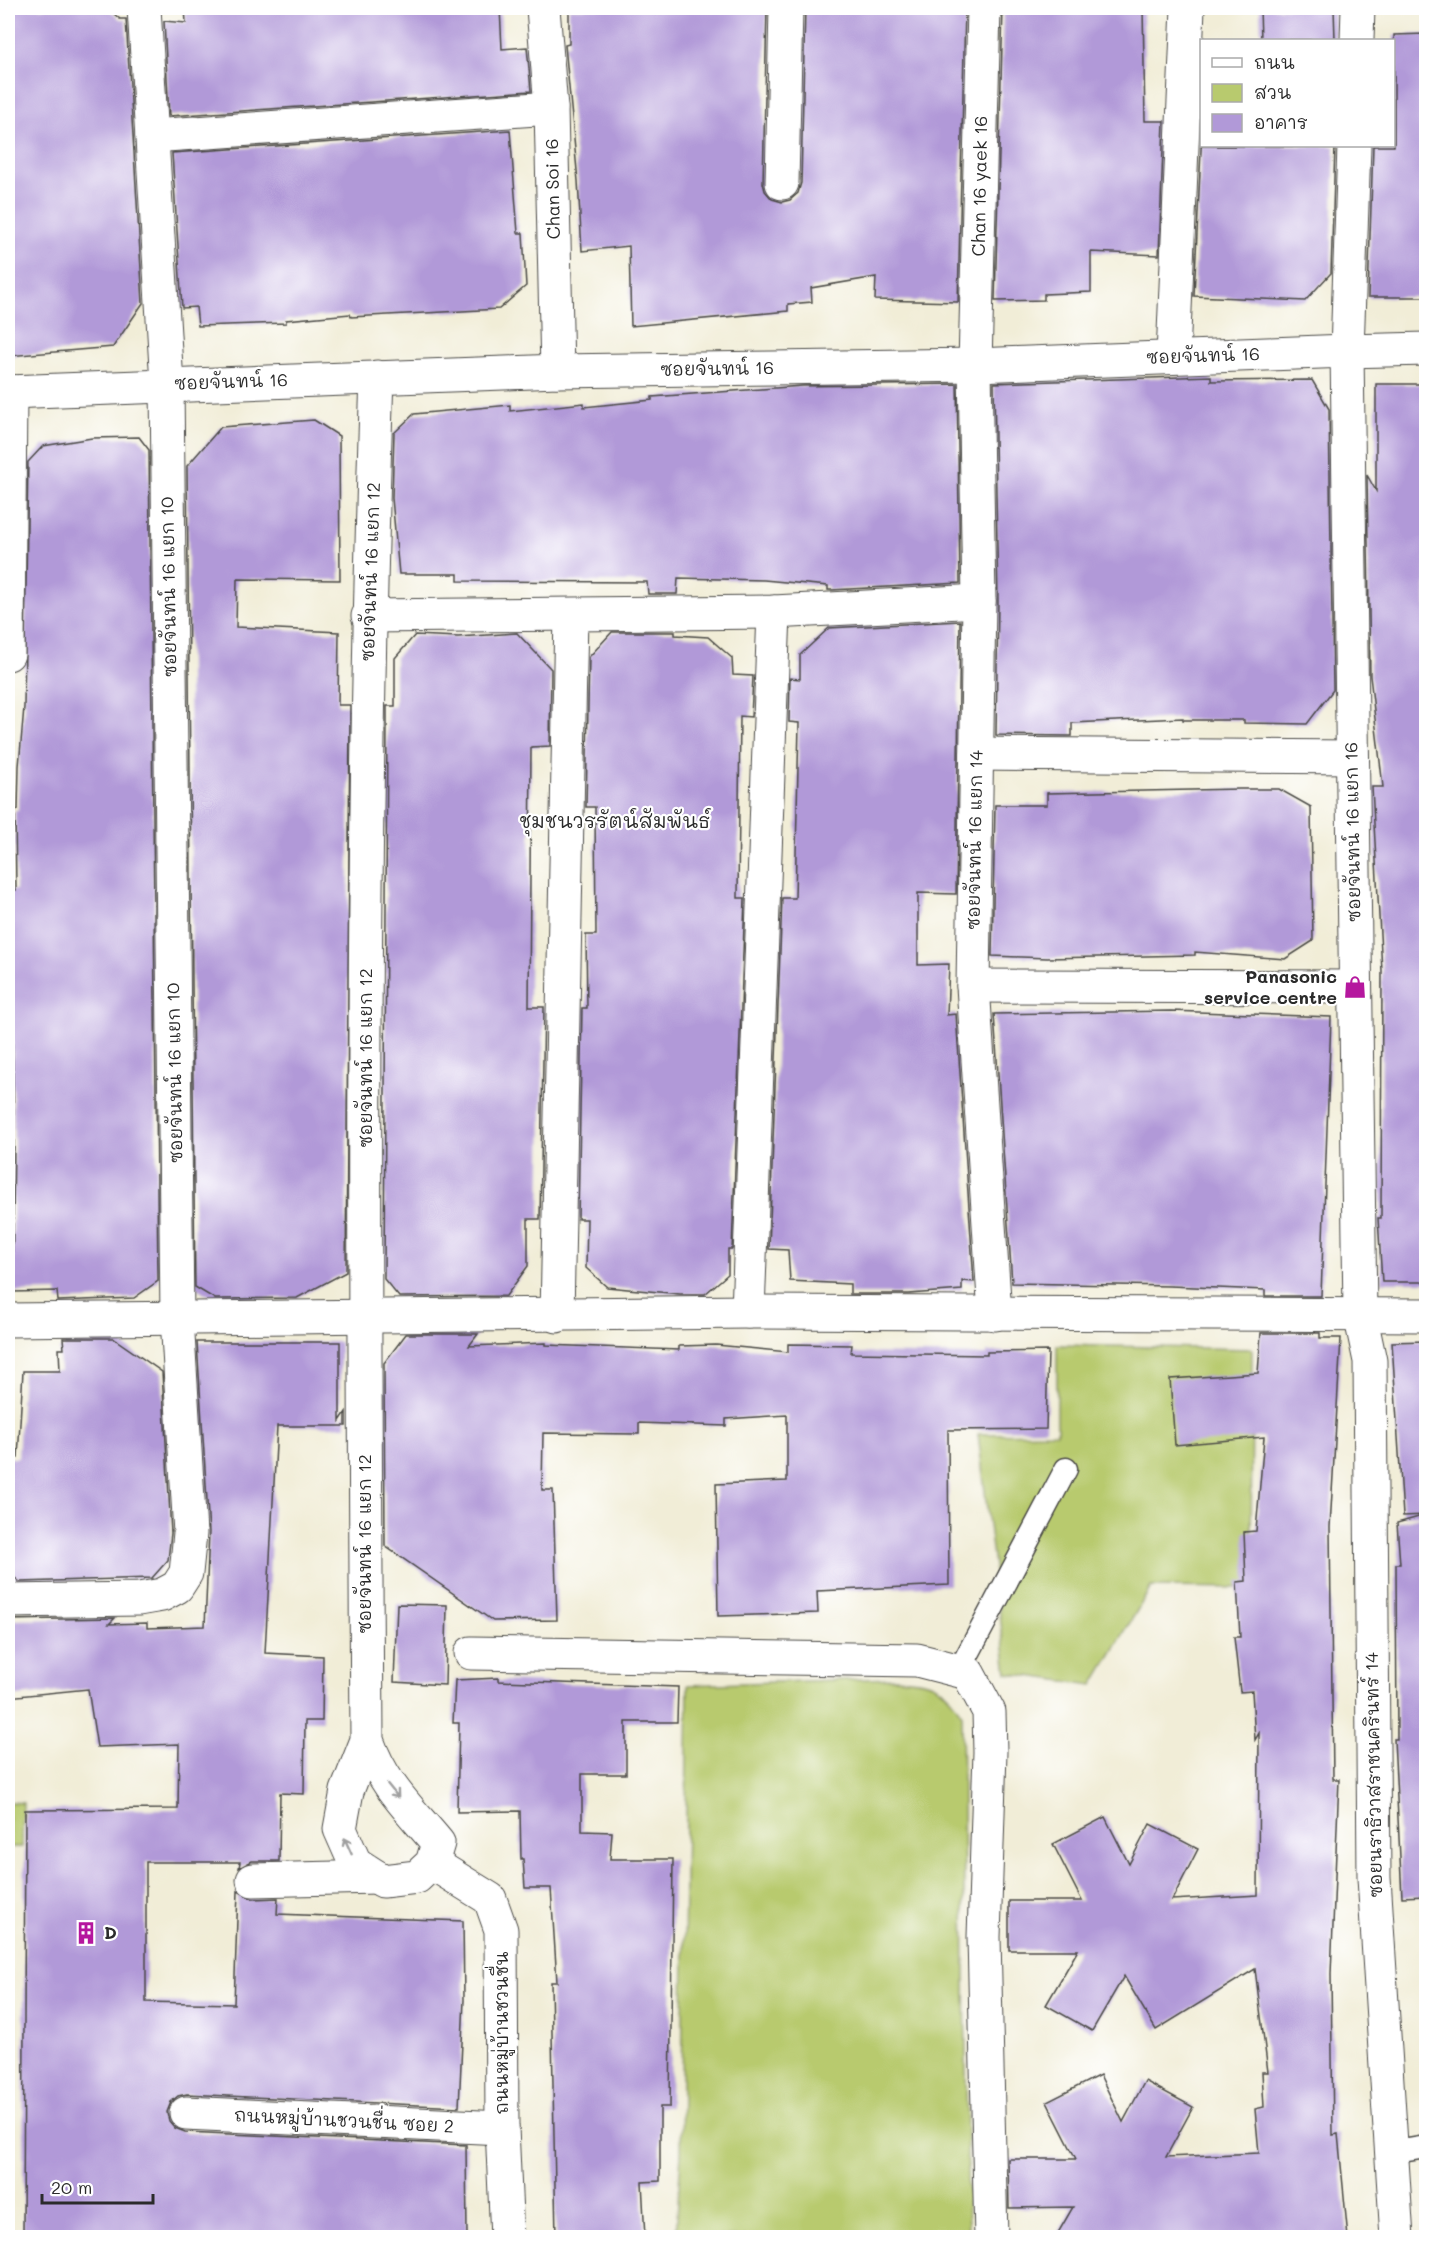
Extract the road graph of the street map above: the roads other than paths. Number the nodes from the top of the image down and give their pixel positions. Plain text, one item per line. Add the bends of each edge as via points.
1 (144, 8) edge
2 (543, 8) edge
3 (786, 8) edge
4 (984, 8) edge
5 (1188, 8) edge
6 (1358, 8) edge
7 (1357, 39) edge
8 (551, 108) junction
9 (153, 136) junction
10 (1354, 147) edge
11 (782, 183) dead end
12 (1426, 349) edge
13 (1347, 351) junction
14 (1173, 356) junction
15 (975, 365) junction
16 (557, 371) junction
17 (377, 377) junction
18 (167, 384) junction
19 (9, 391) edge
20 (979, 601) junction
21 (774, 612) junction
22 (572, 615) junction
23 (369, 616) junction
24 (8, 654) edge
25 (977, 754) junction
26 (1352, 757) junction
27 (973, 986) junction
28 (1355, 987) junction
29 (748, 1312) junction
30 (995, 1314) junction
31 (1360, 1314) junction
32 (1426, 1315) edge
33 (557, 1316) junction
34 (364, 1317) junction
35 (177, 1318) junction
36 (8, 1320) edge
37 (1066, 1469) dead end
38 (8, 1601) edge
39 (471, 1653) dead end
40 (959, 1671) junction
41 (367, 1740) junction
42 (432, 1863) junction
43 (377, 1876) junction
44 (253, 1880) dead end
45 (186, 2114) dead end
46 (502, 2128) junction
47 (1426, 2147) edge
48 (1390, 2153) junction
49 (507, 2238) edge
50 (991, 2238) edge
51 (1396, 2238) edge

1 - 9 street, ซอยจันทน์ 16 แยก 10
2 - 8 street, Chan Soi 16
3 - 11 street
4 - 15 street, Chan 16 yaek 16
5 - 14 street
6 - 7 street
8 - 9 street
8 - 16 street, Chan Soi 16
9 - 18 street, ซอยจันทน์ 16 แยก 10
10 - 13 street, ซอยจันทน์ 16 แยก 16
12 - 13 street, ซอยจันทน์ 16
13 - 14 street, ซอยจันทน์ 16
13 - 26 street, ซอยจันทน์ 16 แยก 16
14 - 15 street, ซอยจันทน์ 16
15 - 16 street, ซอยจันทน์ 16
15 - 20 street, ซอยจันทน์ 16 แยก 14
16 - 17 street, ซอยจันทน์ 16
17 - 18 street, ซอยจันทน์ 16
17 - 23 street, ซอยจันทน์ 16 แยก 12
18 - 19 street, ซอยจันทน์ 16
18 - 35 street, ซอยจันทน์ 16 แยก 10
19 - 24 street
20 - 21 street
20 - 25 street, ซอยจันทน์ 16 แยก 14
21 - 22 street
21 - 29 street
22 - 23 street
22 - 33 street
23 - 34 street, ซอยจันทน์ 16 แยก 12
25 - 26 street
25 - 27 street, ซอยจันทน์ 16 แยก 14
26 - 28 street, ซอยจันทน์ 16 แยก 16
27 - 28 street
27 - 30 street, ซอยจันทน์ 16 แยก 14
28 - 31 street, ซอยจันทน์ 16 แยก 16
29 - 30 street
29 - 33 street
30 - 31 street
31 - 32 street
31 - 48 street, ซอยนราธิวาสราชนครินทร์ 14 via 1370,1361 1374,1878
33 - 34 street
34 - 35 street
34 - 41 street, ซอยจันทน์ 16 แยก 12
35 - 36 street
35 - 38 street, ซอยจันทน์ 16 แยก 10 via 190,1533 183,1579 162,1595 139,1599
37 - 40 lane
39 - 40 street via 917,1660
40 - 50 street via 968,1673 989,1712 984,1937
41 -> 42 street via 389,1788 438,1843
43 -> 41 street via 355,1863 340,1829 347,1791
42 - 43 street via 417,1877 383,1881
42 - 46 street, ถนนหมู่บ้านชวนชื่น via 490,1899 501,1930
43 - 44 street
45 - 46 street, ถนนหมู่บ้านชวนชื่น ซอย 2
46 - 49 street, ถนนหมู่บ้านชวนชื่น
47 - 48 lane
48 - 51 street, ซอยนราธิวาสราชนครินทร์ 14

